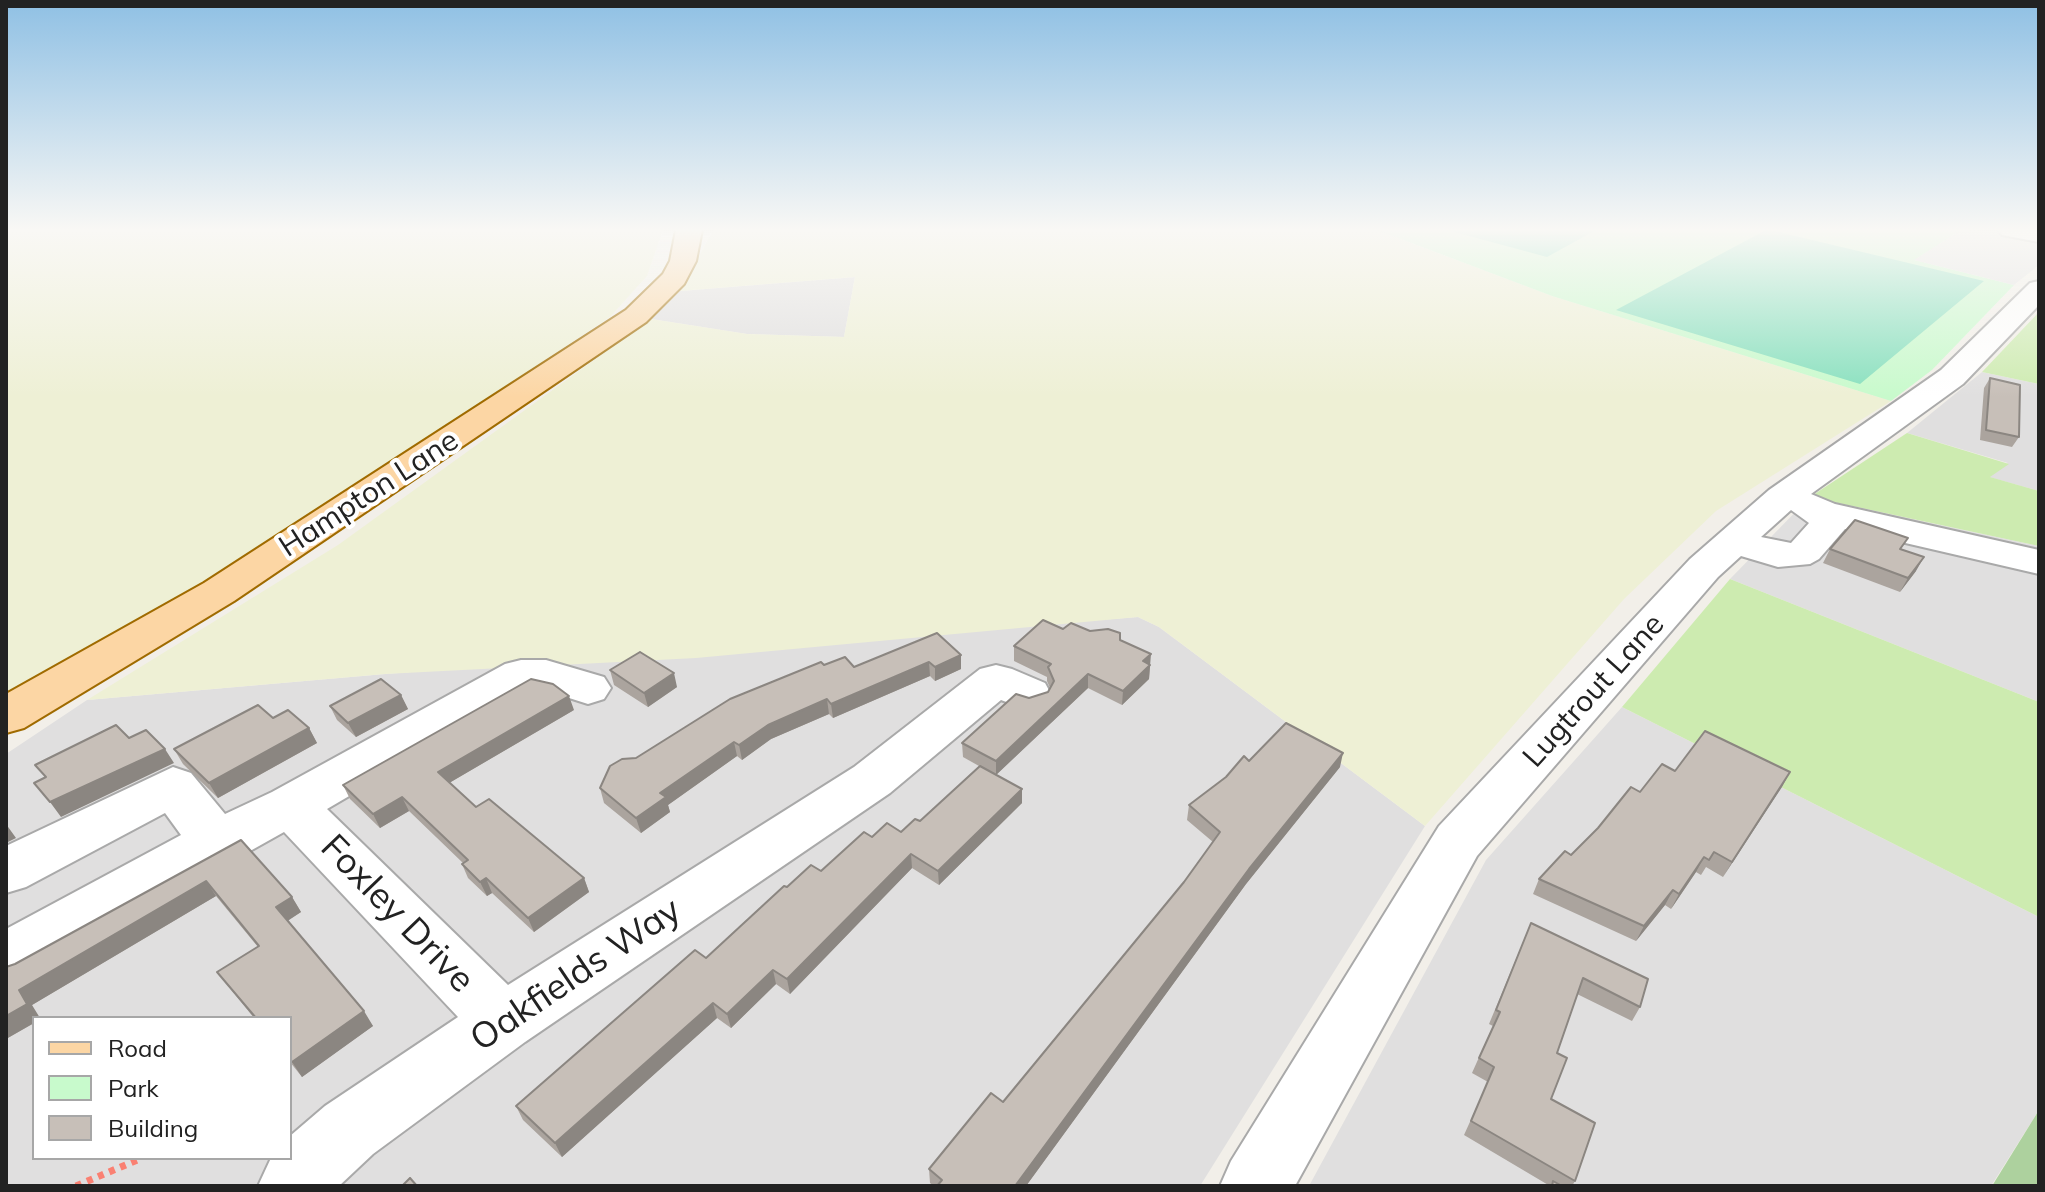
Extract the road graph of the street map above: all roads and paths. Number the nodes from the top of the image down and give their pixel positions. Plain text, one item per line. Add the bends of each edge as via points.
1 (666, 286) edge
2 (2039, 289) edge
3 (1805, 505) junction
4 (2039, 562) edge
5 (588, 688) dead end
6 (1028, 694) edge
7 (6, 716) edge
8 (291, 806) junction
9 (228, 837) junction
10 (6, 871) edge
11 (6, 958) edge
12 (503, 1022) junction
13 (137, 1160) edge
14 (76, 1186) edge
15 (294, 1186) edge
16 (1256, 1186) edge

1 - 7 main road, Hampton Lane via 636,316 219,592
2 - 3 street, Lugtrout Lane via 1952,377
3 - 4 street
3 - 16 street, Lugtrout Lane via 1734,541 1704,568 1458,841
5 - 8 street, Foxley Drive via 546,675 521,675
6 - 12 street, Oakfields Way via 996,680 872,780
8 - 9 street, Foxley Drive
8 - 12 street, Foxley Drive
9 - 10 street via 173,786
9 - 11 street, Foxley Drive
12 - 15 street, Oakfields Way via 349,1130
13 - 14 path

